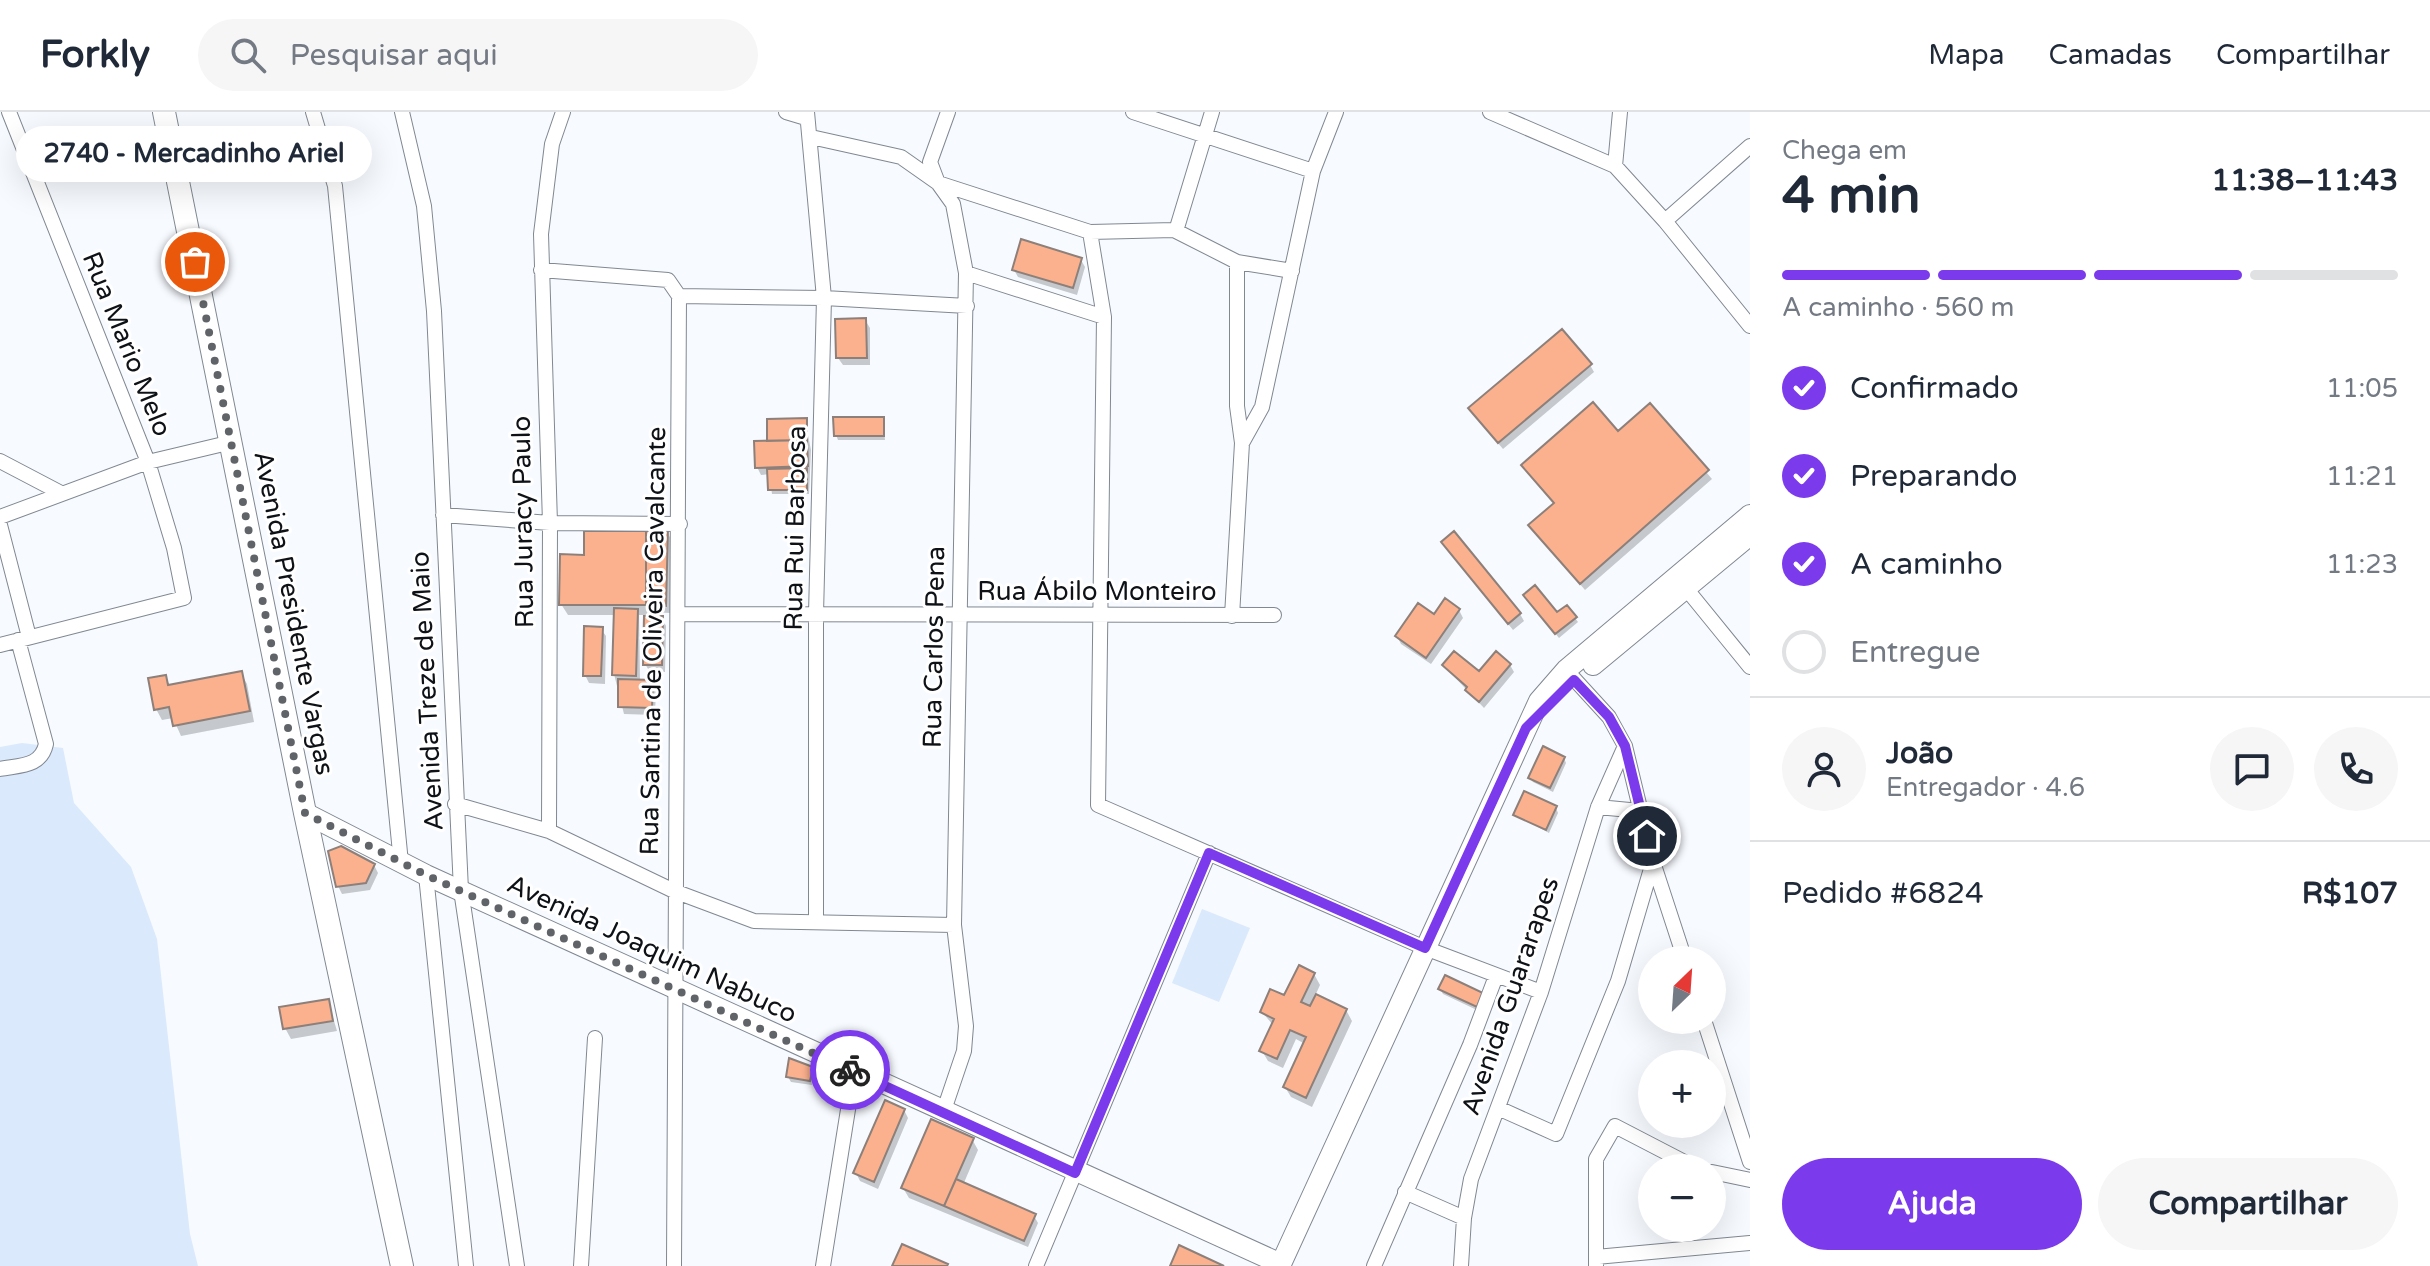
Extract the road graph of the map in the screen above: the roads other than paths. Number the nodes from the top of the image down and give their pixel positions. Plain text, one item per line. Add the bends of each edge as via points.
1 (9, 112) edge
2 (164, 112) edge
3 (313, 112) edge
4 (402, 112) edge
5 (563, 112) edge
6 (786, 112) edge
7 (948, 112) edge
8 (1133, 112) edge
9 (1212, 112) edge
10 (1336, 112) edge
11 (1490, 112) edge
12 (1620, 112) edge
13 (806, 115) edge
14 (811, 137) junction
15 (1203, 137) junction
16 (1750, 146) edge
17 (1615, 166) junction
18 (1313, 171) junction
19 (938, 183) junction
20 (1665, 221) junction
21 (1176, 231) junction
22 (1090, 232) junction
23 (1237, 262) junction
24 (541, 270) junction
25 (1292, 271) junction
26 (966, 273) junction
27 (679, 296) junction
28 (824, 298) junction
29 (967, 306) junction
30 (1104, 317) junction
31 (1750, 326) edge
32 (232, 442) junction
33 (1242, 443) junction
34 (0, 461) edge
35 (148, 462) junction
36 (61, 493) junction
37 (443, 515) junction
38 (1750, 515) edge
39 (0, 517) edge
40 (550, 523) junction
41 (680, 524) junction
42 (0, 525) edge
43 (1750, 535) edge
44 (1682, 583) junction
45 (679, 614) junction
46 (816, 614) junction
47 (958, 615) junction
48 (1098, 615) junction
49 (1274, 615) dead end
50 (1232, 616) junction
51 (24, 639) junction
52 (0, 645) edge
53 (1750, 667) edge
54 (1570, 675) junction
55 (1625, 746) junction
56 (0, 769) edge
57 (455, 804) junction
58 (1598, 807) junction
59 (1640, 811) junction
60 (305, 813) junction
61 (549, 831) junction
62 (1209, 853) junction
63 (1653, 862) junction
64 (401, 863) junction
65 (426, 875) junction
66 (461, 890) junction
67 (674, 891) junction
68 (816, 921) junction
69 (954, 925) junction
70 (1680, 946) edge
71 (1425, 948) junction
72 (1496, 976) junction
73 (673, 987) junction
74 (1541, 992) junction
75 (1709, 1034) edge
76 (595, 1038) dead end
77 (854, 1072) junction
78 (1498, 1108) junction
79 (943, 1113) junction
80 (1669, 1154) edge
81 (1750, 1162) edge
82 (1075, 1173) junction
83 (1726, 1175) edge
84 (1750, 1180) edge
85 (1405, 1192) junction
86 (1464, 1218) junction
87 (1750, 1243) edge
88 (1596, 1261) edge
89 (1283, 1265) edge
90 (402, 1266) edge
91 (466, 1266) edge
92 (517, 1266) edge
93 (581, 1266) edge
94 (674, 1266) edge
95 (823, 1266) edge
96 (1036, 1266) edge
97 (1374, 1266) edge
98 (1461, 1266) edge

1 - 35 street, Rua Mario Melo
2 - 32 main road, Avenida Presidente Vargas
3 - 64 street, Avenida Treze de Maio via 335,186
4 - 37 street, Avenida Treze de Maio via 425,221
5 - 24 street, Rua Juracy Paulo via 541,211
6 - 13 street
7 - 19 street via 930,162
8 - 15 street
9 - 15 street
10 - 18 street
11 - 17 street
12 - 17 street
13 - 14 street, Rua Rui Barbosa
14 - 19 street via 901,157
14 - 28 street, Rua Rui Barbosa
15 - 18 street
15 - 21 street
16 - 20 street
17 - 20 street
18 - 25 street
19 - 22 street
19 - 26 street, Rua Carlos Pena via 953,204
20 - 31 street
21 - 22 street
21 - 23 street
22 - 30 street
23 - 25 street
23 - 33 street
24 - 27 street via 668,280
24 - 40 street, Rua Juracy Paulo
25 - 33 street via 1262,407
26 - 29 street, Rua Carlos Pena
26 - 30 street
27 - 28 street
27 - 41 street, Rua Santina de Oliveira Cavalcante
28 - 29 street
28 - 46 street, Rua Rui Barbosa
29 - 47 street, Rua Carlos Pena
30 - 48 street
32 - 35 street
32 - 60 main road, Avenida Presidente Vargas
33 - 50 street
34 - 36 street
35 - 36 street
35 - 51 street, Rua Mario Melo via 184,598
36 - 39 street
37 - 40 street
37 - 57 street, Avenida Treze de Maio
38 - 44 main road
40 - 41 street
40 - 61 street, Rua Juracy Paulo
41 - 45 street, Rua Santina de Oliveira Cavalcante
42 - 51 street
43 - 44 main road
44 - 53 street
44 - 54 main road
45 - 46 street, Rua Ábilo Monteiro
45 - 67 street, Rua Santina de Oliveira Cavalcante
46 - 47 street, Rua Ábilo Monteiro
46 - 68 street, Rua Rui Barbosa
47 - 48 street, Rua Ábilo Monteiro
47 - 69 street, Rua Carlos Pena
48 - 50 street, Rua Ábilo Monteiro
48 - 62 street via 1098,805
49 - 50 street, Rua Ábilo Monteiro
51 - 52 street
51 - 56 street via 46,744 35,762
54 - 55 street via 1609,717
54 - 71 main road via 1547,689 1526,728
55 - 58 street, Avenida Guararapes
55 - 59 street
57 - 61 street
57 - 66 street, Avenida Treze de Maio
58 - 59 street
58 - 74 street, Avenida Guararapes
59 - 63 street
60 - 64 main road, Avenida Joaquim Nabuco
60 - 90 main road, Avenida Presidente Vargas
61 - 67 street
62 - 71 street
62 - 82 street
63 - 70 street
63 - 78 street via 1618,981 1556,1134
64 - 65 main road, Avenida Joaquim Nabuco
65 - 66 main road, Avenida Joaquim Nabuco
65 - 91 street
66 - 73 main road, Avenida Joaquim Nabuco
66 - 92 street, Avenida Treze de Maio
67 - 68 street via 754,921
67 - 73 street, Rua Santina de Oliveira Cavalcante
68 - 69 street
69 - 79 street, Rua Carlos Pena via 966,1026 964,1051
71 - 72 street
71 - 89 main road
72 - 74 street
72 - 85 street
73 - 77 main road, Avenida Joaquim Nabuco
73 - 94 street, Rua Santina de Oliveira Cavalcante
74 - 78 street, Avenida Guararapes
75 - 81 street
76 - 93 street
77 - 79 main road, Avenida Joaquim Nabuco
77 - 95 street
78 - 86 street, Avenida Guararapes via 1471,1179
79 - 82 main road, Avenida Joaquim Nabuco
80 - 88 street via 1615,1126 1596,1159
82 - 89 main road, Avenida Joaquim Nabuco
82 - 96 street
83 - 84 street
85 - 86 street
85 - 97 street
86 - 98 street, Avenida Guararapes
87 - 88 street

